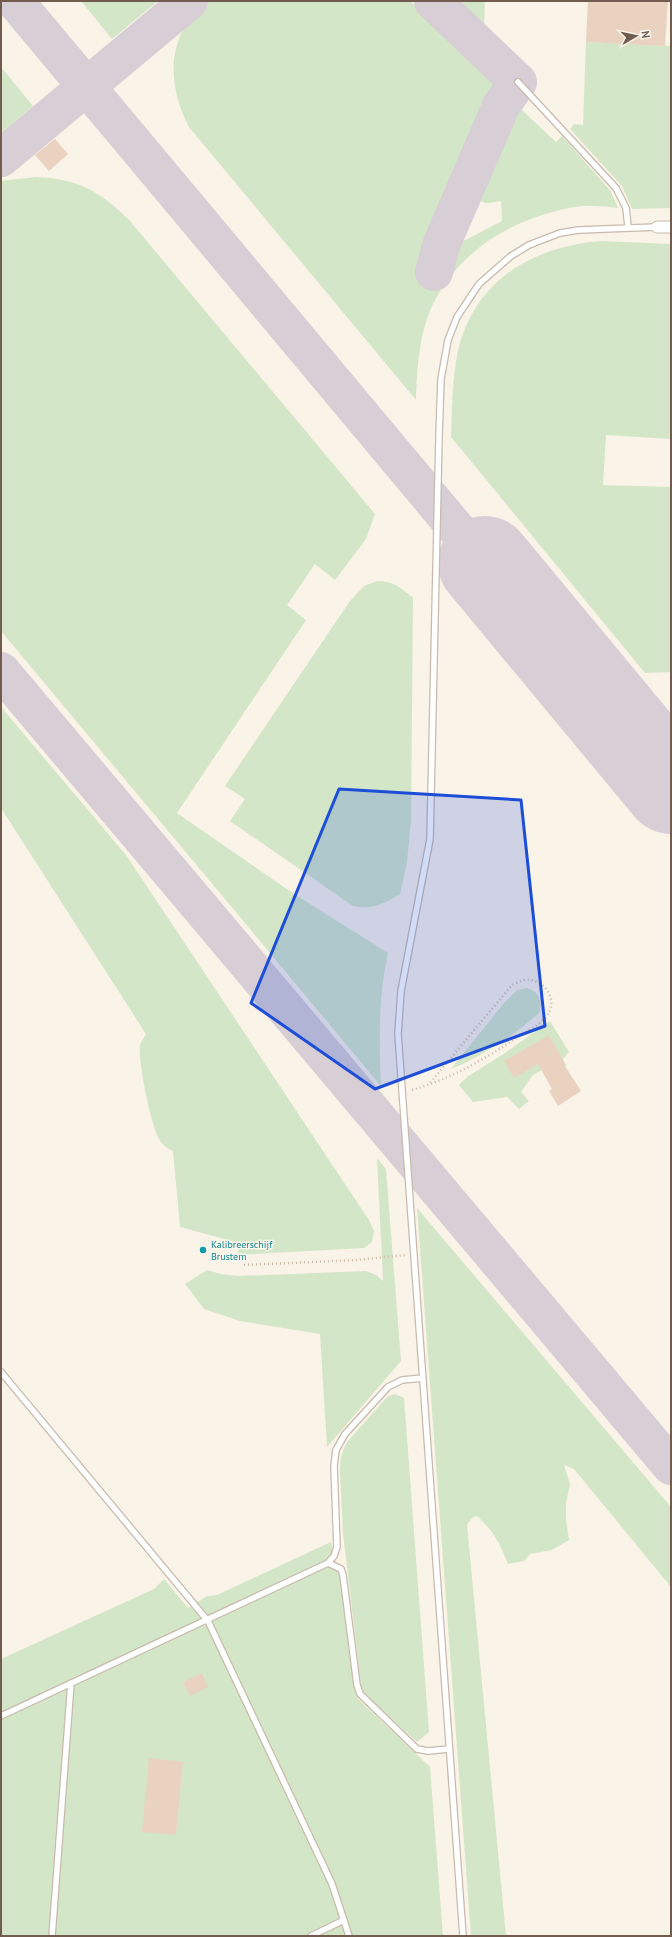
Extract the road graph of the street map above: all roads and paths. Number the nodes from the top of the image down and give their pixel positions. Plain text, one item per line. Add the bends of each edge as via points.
1 (518, 82) dead end
2 (628, 227) junction
3 (657, 227) joint
4 (671, 227) edge
5 (430, 1083) junction
6 (402, 1093) junction
7 (414, 1254) junction
8 (244, 1265) dead end
9 (1, 1372) edge
10 (423, 1378) junction
11 (328, 1563) junction
12 (208, 1620) junction
13 (71, 1683) junction
14 (1, 1716) edge
15 (450, 1749) junction
16 (344, 1920) junction
17 (52, 1936) edge
18 (311, 1936) edge
19 (349, 1936) edge
20 (463, 1936) edge

1 - 2 lane via 616,188 626,208
2 - 3 lane
2 - 6 lane via 579,230 540,240 523,248 479,284 457,318 448,340 442,379 440,429 430,839 400,998 398,1034
3 - 4 street
5 - 5 path via 500,1050 546,1017 551,999 548,990 535,981 524,980 512,985
5 - 6 path
6 - 7 lane
7 - 8 path via 357,1260
7 - 10 lane
9 - 12 lane
10 - 11 lane via 402,1380 388,1387 345,1434 336,1450 334,1466 337,1547
10 - 15 lane
11 - 12 lane
11 - 15 lane via 340,1569 343,1575 360,1694 417,1749
12 - 13 lane
12 - 16 lane via 332,1884
13 - 14 lane
13 - 17 lane
15 - 20 lane
16 - 18 lane
16 - 19 lane

